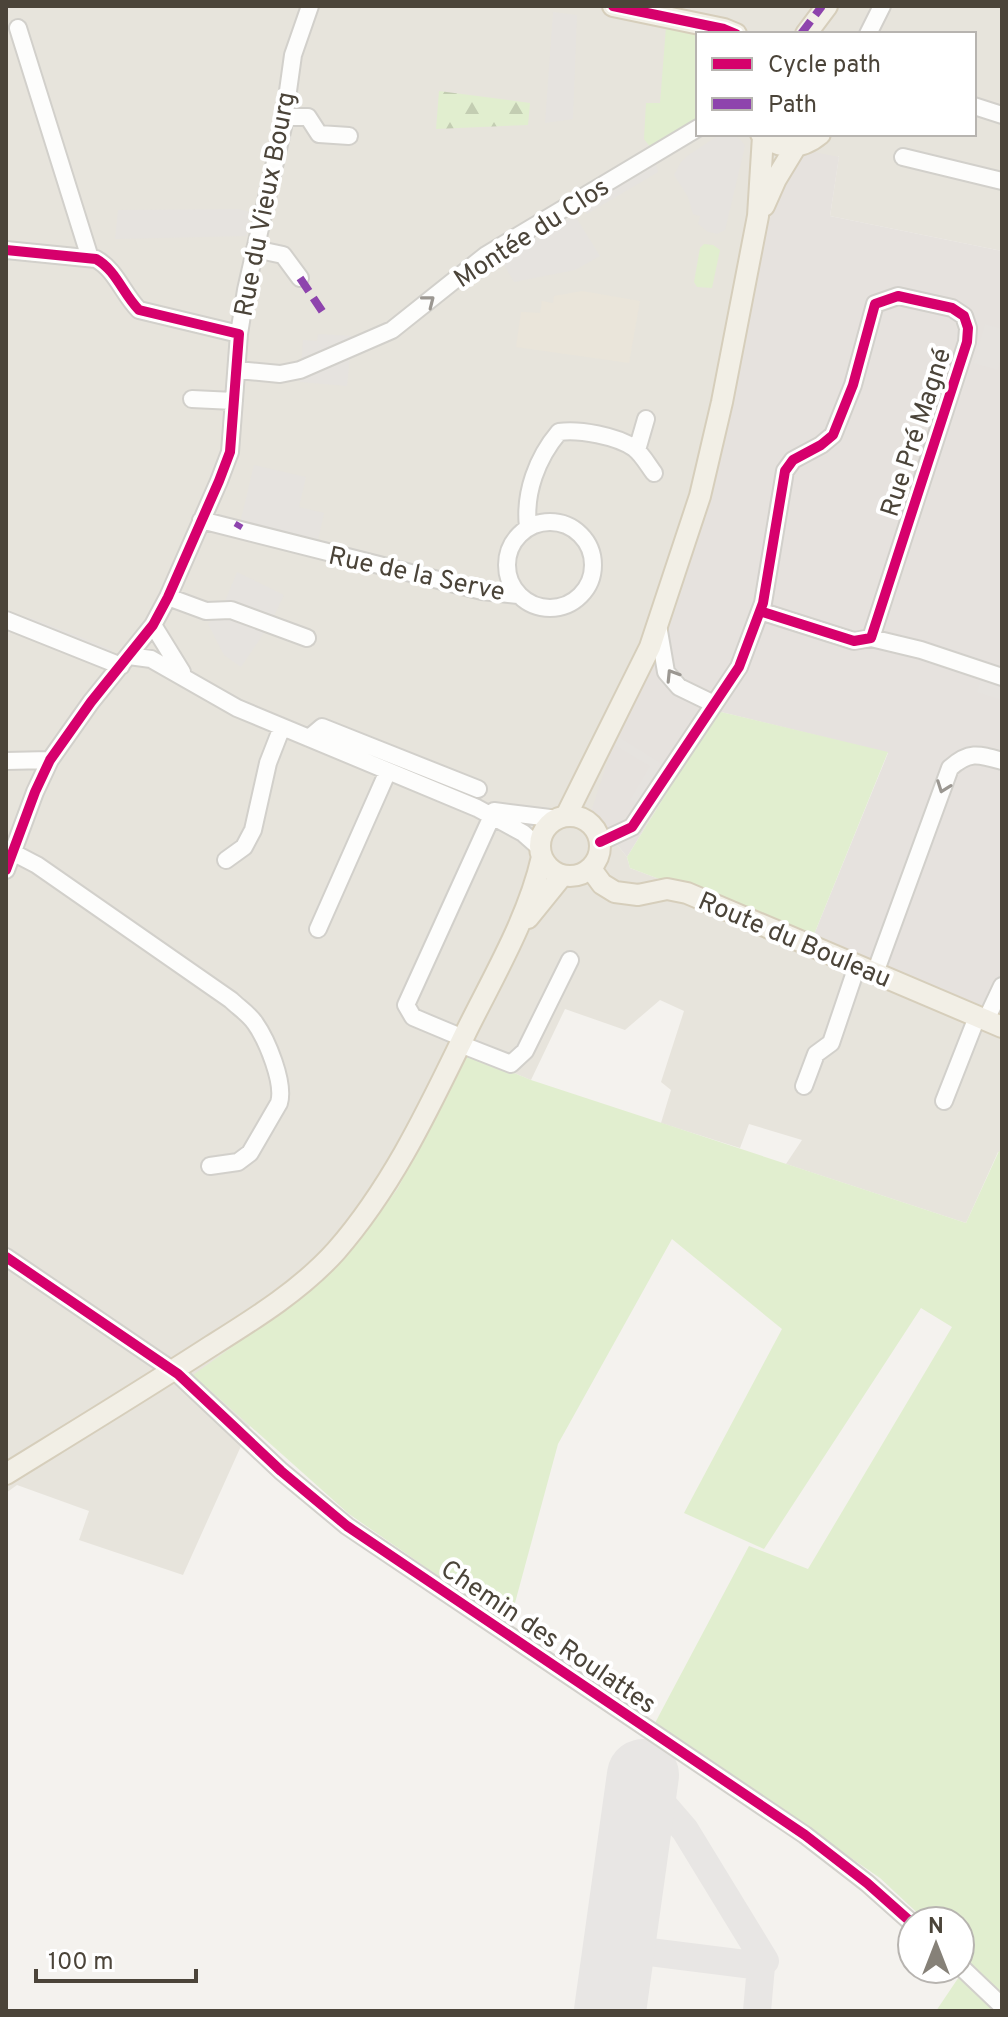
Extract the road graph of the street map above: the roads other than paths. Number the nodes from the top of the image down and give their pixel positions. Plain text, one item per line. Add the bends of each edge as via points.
1 (310, 6) edge
2 (613, 6) edge
3 (827, 6) edge
4 (836, 6) edge
5 (882, 6) edge
6 (18, 28) dead end
7 (731, 32) edge
8 (808, 32) edge
9 (822, 32) edge
10 (869, 32) edge
11 (976, 107) edge
12 (1002, 115) edge
13 (284, 117) junction
14 (696, 129) edge
15 (349, 136) dead end
16 (762, 136) edge
17 (764, 136) edge
18 (817, 136) edge
19 (796, 146) junction
20 (903, 157) dead end
21 (1002, 181) edge
22 (758, 216) junction
23 (255, 249) junction
24 (6, 250) edge
25 (90, 258) junction
26 (300, 278) dead end
27 (239, 334) junction
28 (237, 370) junction
29 (192, 399) dead end
30 (234, 401) junction
31 (646, 419) dead end
32 (637, 450) junction
33 (654, 473) dead end
34 (201, 520) junction
35 (528, 527) junction
36 (518, 595) junction
37 (168, 597) junction
38 (760, 611) junction
39 (6, 620) edge
40 (658, 625) junction
41 (149, 630) junction
42 (307, 638) dead end
43 (871, 638) junction
44 (125, 661) junction
45 (162, 663) junction
46 (185, 677) junction
47 (1002, 677) edge
48 (714, 704) junction
49 (282, 727) junction
50 (309, 738) junction
51 (50, 760) junction
52 (6, 761) edge
53 (1002, 761) edge
54 (388, 771) junction
55 (478, 789) dead end
56 (484, 812) junction
57 (569, 818) junction
58 (600, 842) junction
59 (12, 852) junction
60 (541, 852) junction
61 (226, 860) dead end
62 (591, 869) junction
63 (6, 870) edge
64 (562, 876) junction
65 (318, 929) dead end
66 (508, 948) junction
67 (570, 960) dead end
68 (866, 969) junction
69 (1002, 986) edge
70 (989, 1021) edge
71 (462, 1041) junction
72 (804, 1086) dead end
73 (944, 1101) dead end
74 (210, 1166) dead end
75 (6, 1257) edge
76 (173, 1371) junction
77 (6, 1474) edge
78 (896, 1909) edge
79 (976, 1981) edge
80 (1002, 2006) edge

1 - 13 street, Rue du Vieux Bourg via 293,55
2 - 7 main road
3 - 8 main road
4 - 9 main road
5 - 10 street
6 - 25 street
11 - 12 street
13 - 15 street via 308,117 319,134
13 - 23 street, Rue du Vieux Bourg
28 -> 14 street, Montée du Clos via 300,370 368,343 486,255
16 - 22 main road
17 - 19 main road
18 - 19 main road
19 - 22 main road
20 - 21 street
22 - 40 main road via 710,456
23 - 26 street via 283,255
23 - 27 street, Rue du Vieux Bourg
24 - 25 street
25 - 27 street via 108,266 139,310
27 - 28 street, Rue du Vieux Bourg
28 - 30 street, Rue du Vieux Bourg
29 - 30 street
30 - 34 street, Rue du Vieux Bourg via 230,452
31 - 32 street
32 - 33 street
32 - 35 street, Rue de la Serve via 591,432 559,432 535,470 526,510
34 - 36 street, Rue de la Serve via 482,591
34 - 37 street, Rue du Vieux Bourg
35 - 36 street, Rue de la Serve via 507,559
35 - 36 street, Rue de la Serve via 557,522 583,536 593,563 591,578 584,591 560,607 530,604
37 - 41 street, Rue du Vieux Bourg
37 - 42 street via 206,611 231,610
38 - 43 street via 854,641
38 - 43 street, Rue Pré Magné via 785,471 833,435 875,304 898,296 937,303 964,316 967,342
38 - 48 street, Rue Pré Magné via 739,667
39 - 44 street
48 -> 40 street via 679,687 666,672
40 - 57 main road
41 - 44 street, Rue du Vieux Bourg
41 - 45 street via 153,655
41 - 46 street
43 - 47 street
44 - 45 street
44 - 51 street, Rue du Vieux Bourg
45 - 46 street
46 - 49 street
48 - 58 street, Rue Pré Magné via 632,827
49 - 50 street
49 - 61 street via 253,830 244,847
50 - 54 street
50 - 55 street via 322,727
51 - 52 street
51 - 59 street, Rue du Vieux Bourg
53 -> 68 street via 964,756 950,768
54 - 56 street
54 - 65 street
56 - 57 street
56 - 60 street via 523,833
56 - 71 street via 406,1005 413,1017
57 - 58 main road via 591,824
57 - 60 main road via 545,830
58 - 62 main road
59 - 63 street, Rue du Vieux Bourg
59 - 74 street via 231,1000 254,1022 281,1094 250,1153 238,1162
60 - 64 main road via 546,865
60 - 66 main road via 538,875
62 - 64 main road
62 - 68 main road, Route du Bouleau via 615,892 687,893
64 - 66 main road
66 - 71 main road
67 - 71 street via 525,1051 511,1064
68 - 70 main road, Route du Bouleau
68 - 72 street via 831,1043 816,1054
69 - 70 street
70 - 73 street
71 - 76 main road via 392,1175 334,1253 257,1317
75 - 76 street, Chemin des Roulattes
76 - 77 main road
76 - 78 street, Chemin des Roulattes via 347,1526 805,1835
79 - 80 street

